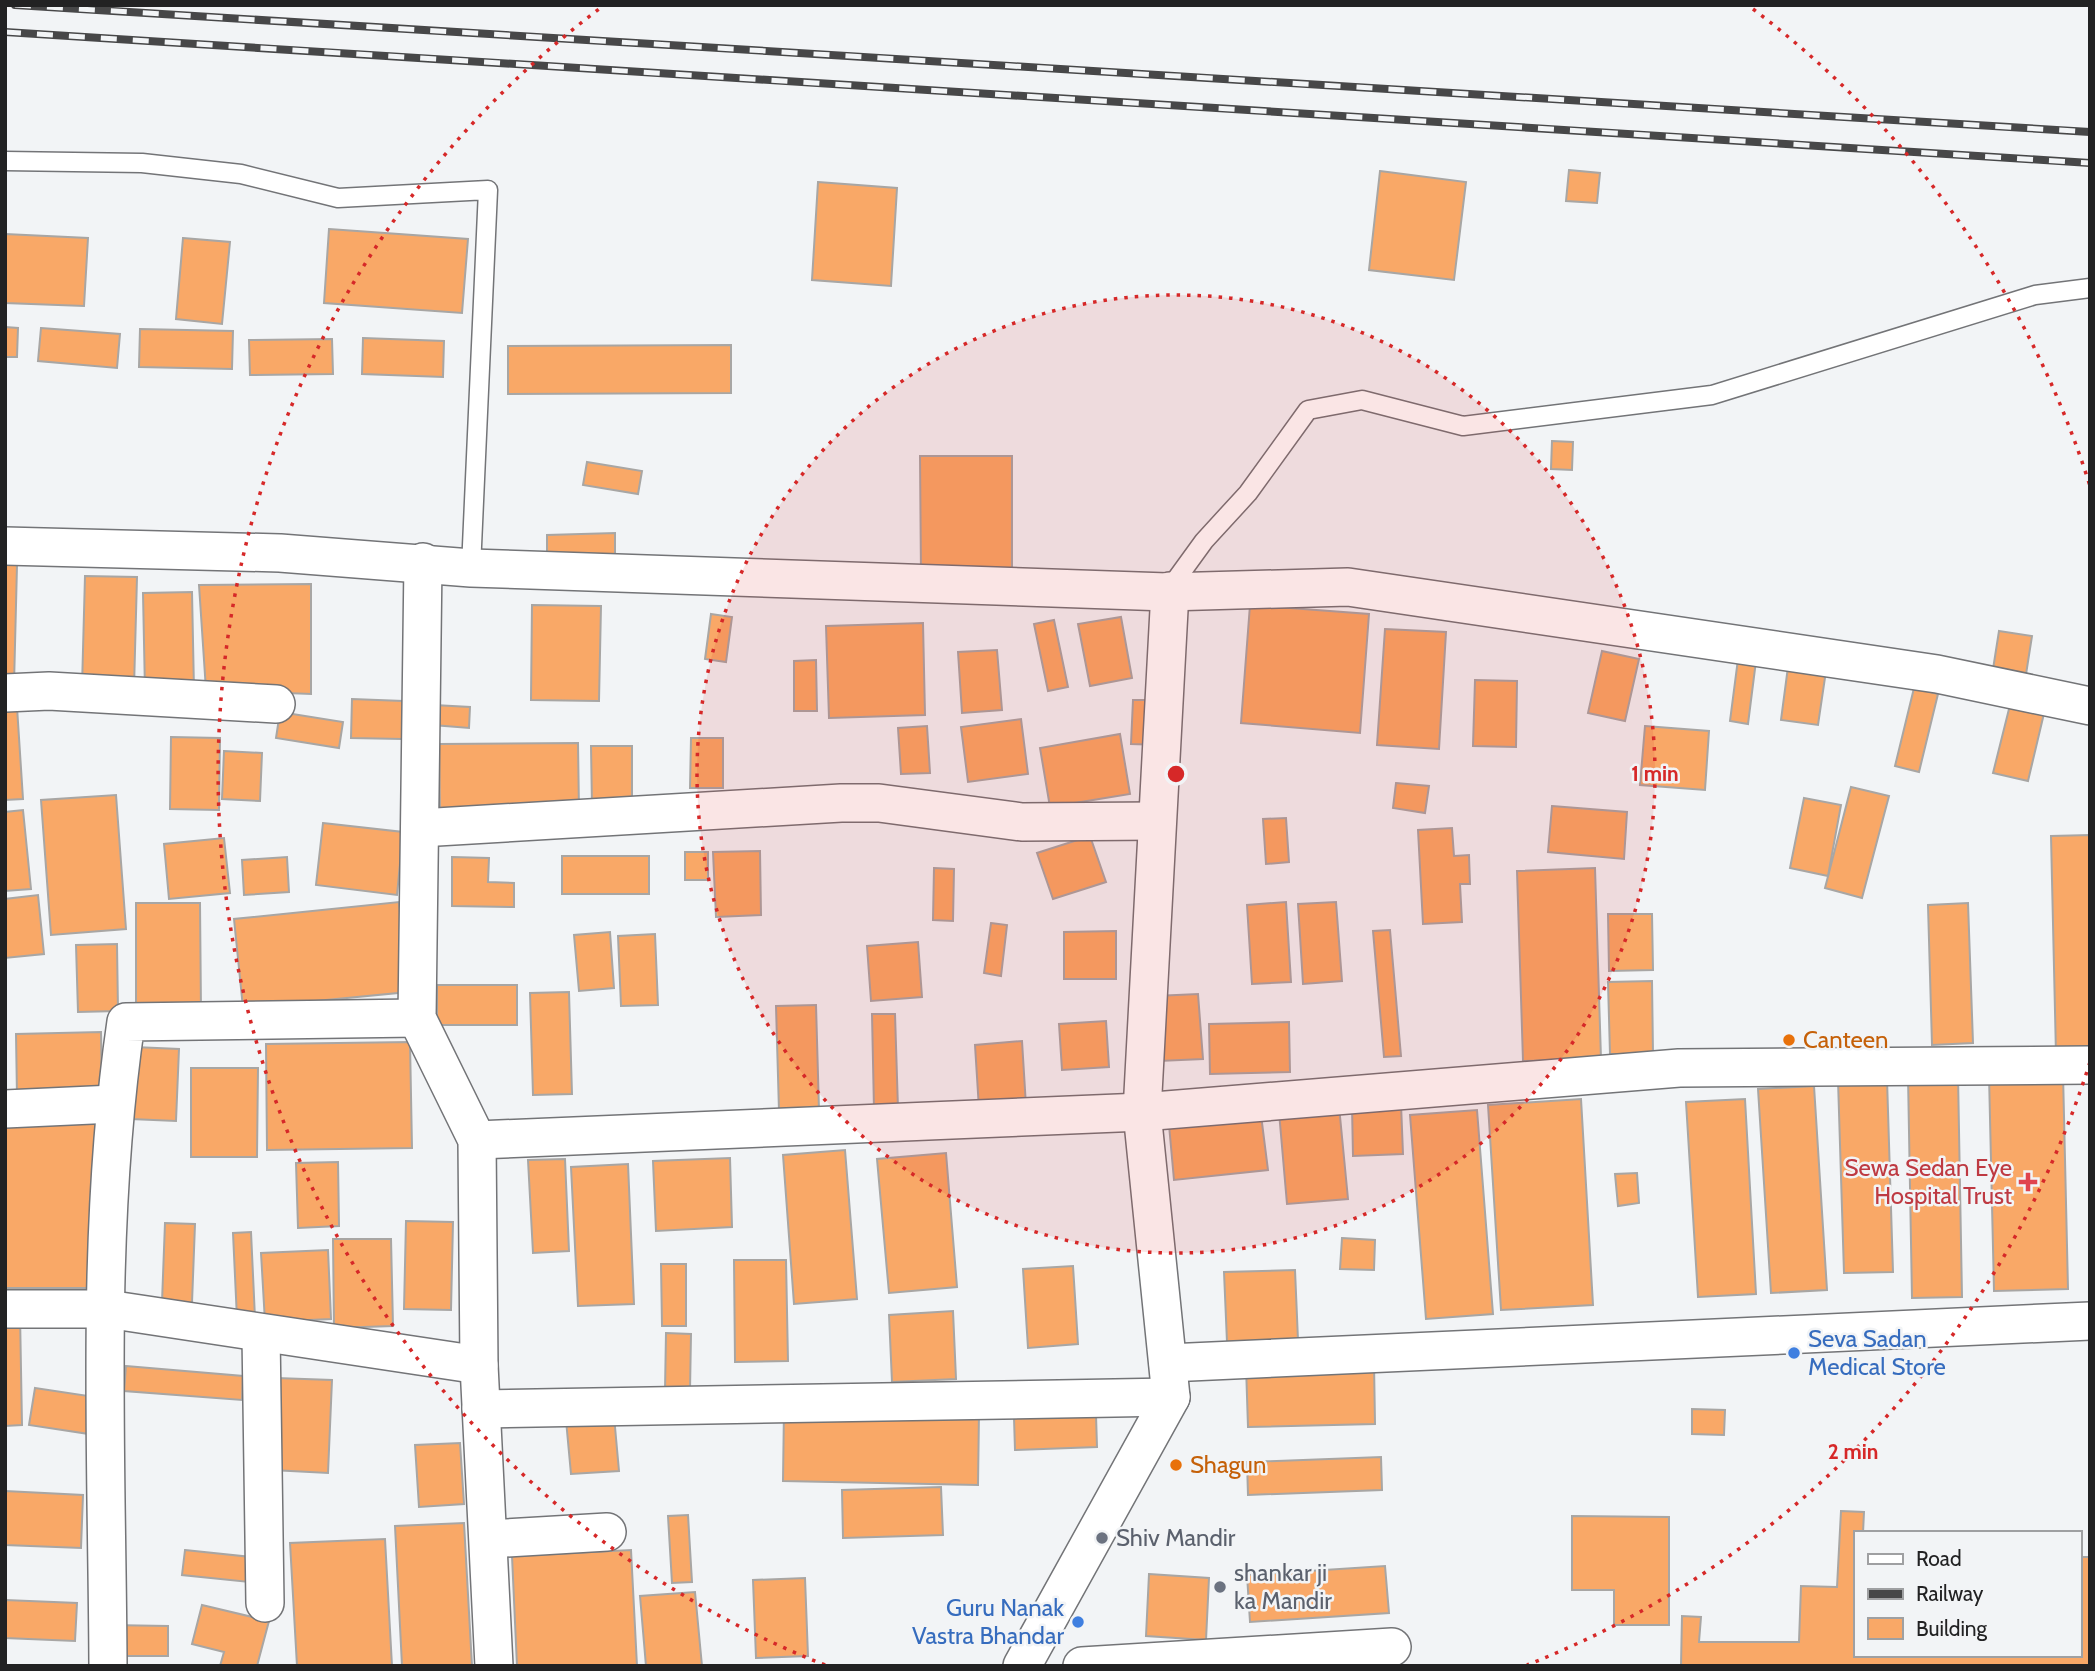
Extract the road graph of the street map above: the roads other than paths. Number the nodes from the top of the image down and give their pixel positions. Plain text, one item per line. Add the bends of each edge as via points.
1 (5, 160) edge
2 (2090, 288) edge
3 (5, 546) edge
4 (423, 562) junction
5 (471, 568) junction
6 (1169, 592) junction
7 (5, 693) edge
8 (276, 704) dead end
9 (2090, 706) edge
10 (1157, 821) junction
11 (419, 828) junction
12 (417, 1017) junction
13 (2090, 1065) edge
14 (114, 1104) junction
15 (5, 1109) edge
16 (1142, 1112) junction
17 (477, 1140) junction
18 (5, 1309) edge
19 (107, 1309) junction
20 (2090, 1321) edge
21 (261, 1334) junction
22 (479, 1365) junction
23 (1170, 1380) junction
24 (481, 1409) junction
25 (607, 1532) dead end
26 (489, 1539) junction
27 (265, 1603) dead end
28 (1392, 1647) dead end
29 (108, 1666) edge
30 (494, 1666) edge
31 (1022, 1666) edge
32 (1082, 1666) edge

1 - 5 lane via 142,163 229,172 338,198 488,190
2 - 6 lane via 2035,295 1712,395 1463,426 1362,400 1308,410
3 - 4 street via 280,553
4 - 5 street
4 - 11 street
5 - 6 street
6 - 9 street via 1348,587 1937,674
6 - 10 street
7 - 8 street via 49,691
10 - 11 street via 1021,822 879,803 841,803
10 - 16 street
11 - 12 street
12 - 14 street via 126,1022
12 - 17 street
13 - 16 street via 1679,1068
14 - 15 street
14 - 19 street
16 - 17 street
16 - 23 street
17 - 22 street
18 - 19 street
19 - 21 street
19 - 29 street
20 - 23 street
21 - 22 street
21 - 27 street
22 - 24 street
23 - 24 street
23 - 31 street
24 - 26 street
25 - 26 street
26 - 30 street
28 - 32 street

